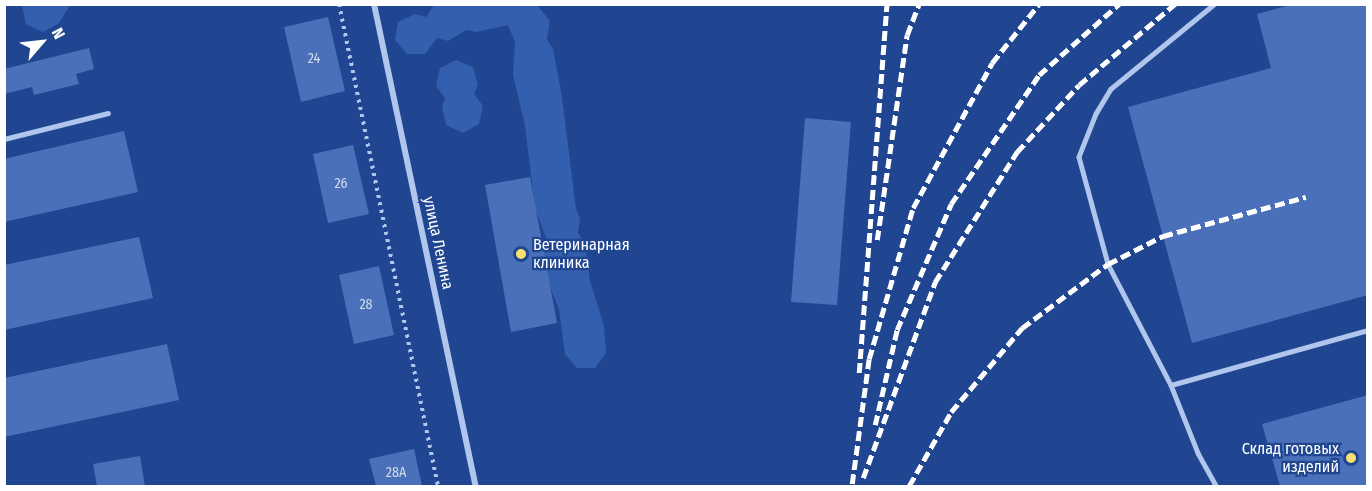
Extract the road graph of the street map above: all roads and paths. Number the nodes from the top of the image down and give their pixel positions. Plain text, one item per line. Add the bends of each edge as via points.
1 (339, 4) edge
2 (374, 4) edge
3 (1215, 4) edge
4 (108, 113) dead end
5 (4, 139) edge
6 (1368, 330) edge
7 (1171, 385) junction
8 (438, 486) edge
9 (476, 486) edge
10 (1216, 486) edge

1 - 8 path
2 - 9 street, улица Ленина
3 - 7 lane via 1112,89 1095,114 1079,157 1108,264
4 - 5 lane
6 - 7 lane
7 - 10 lane via 1198,453

